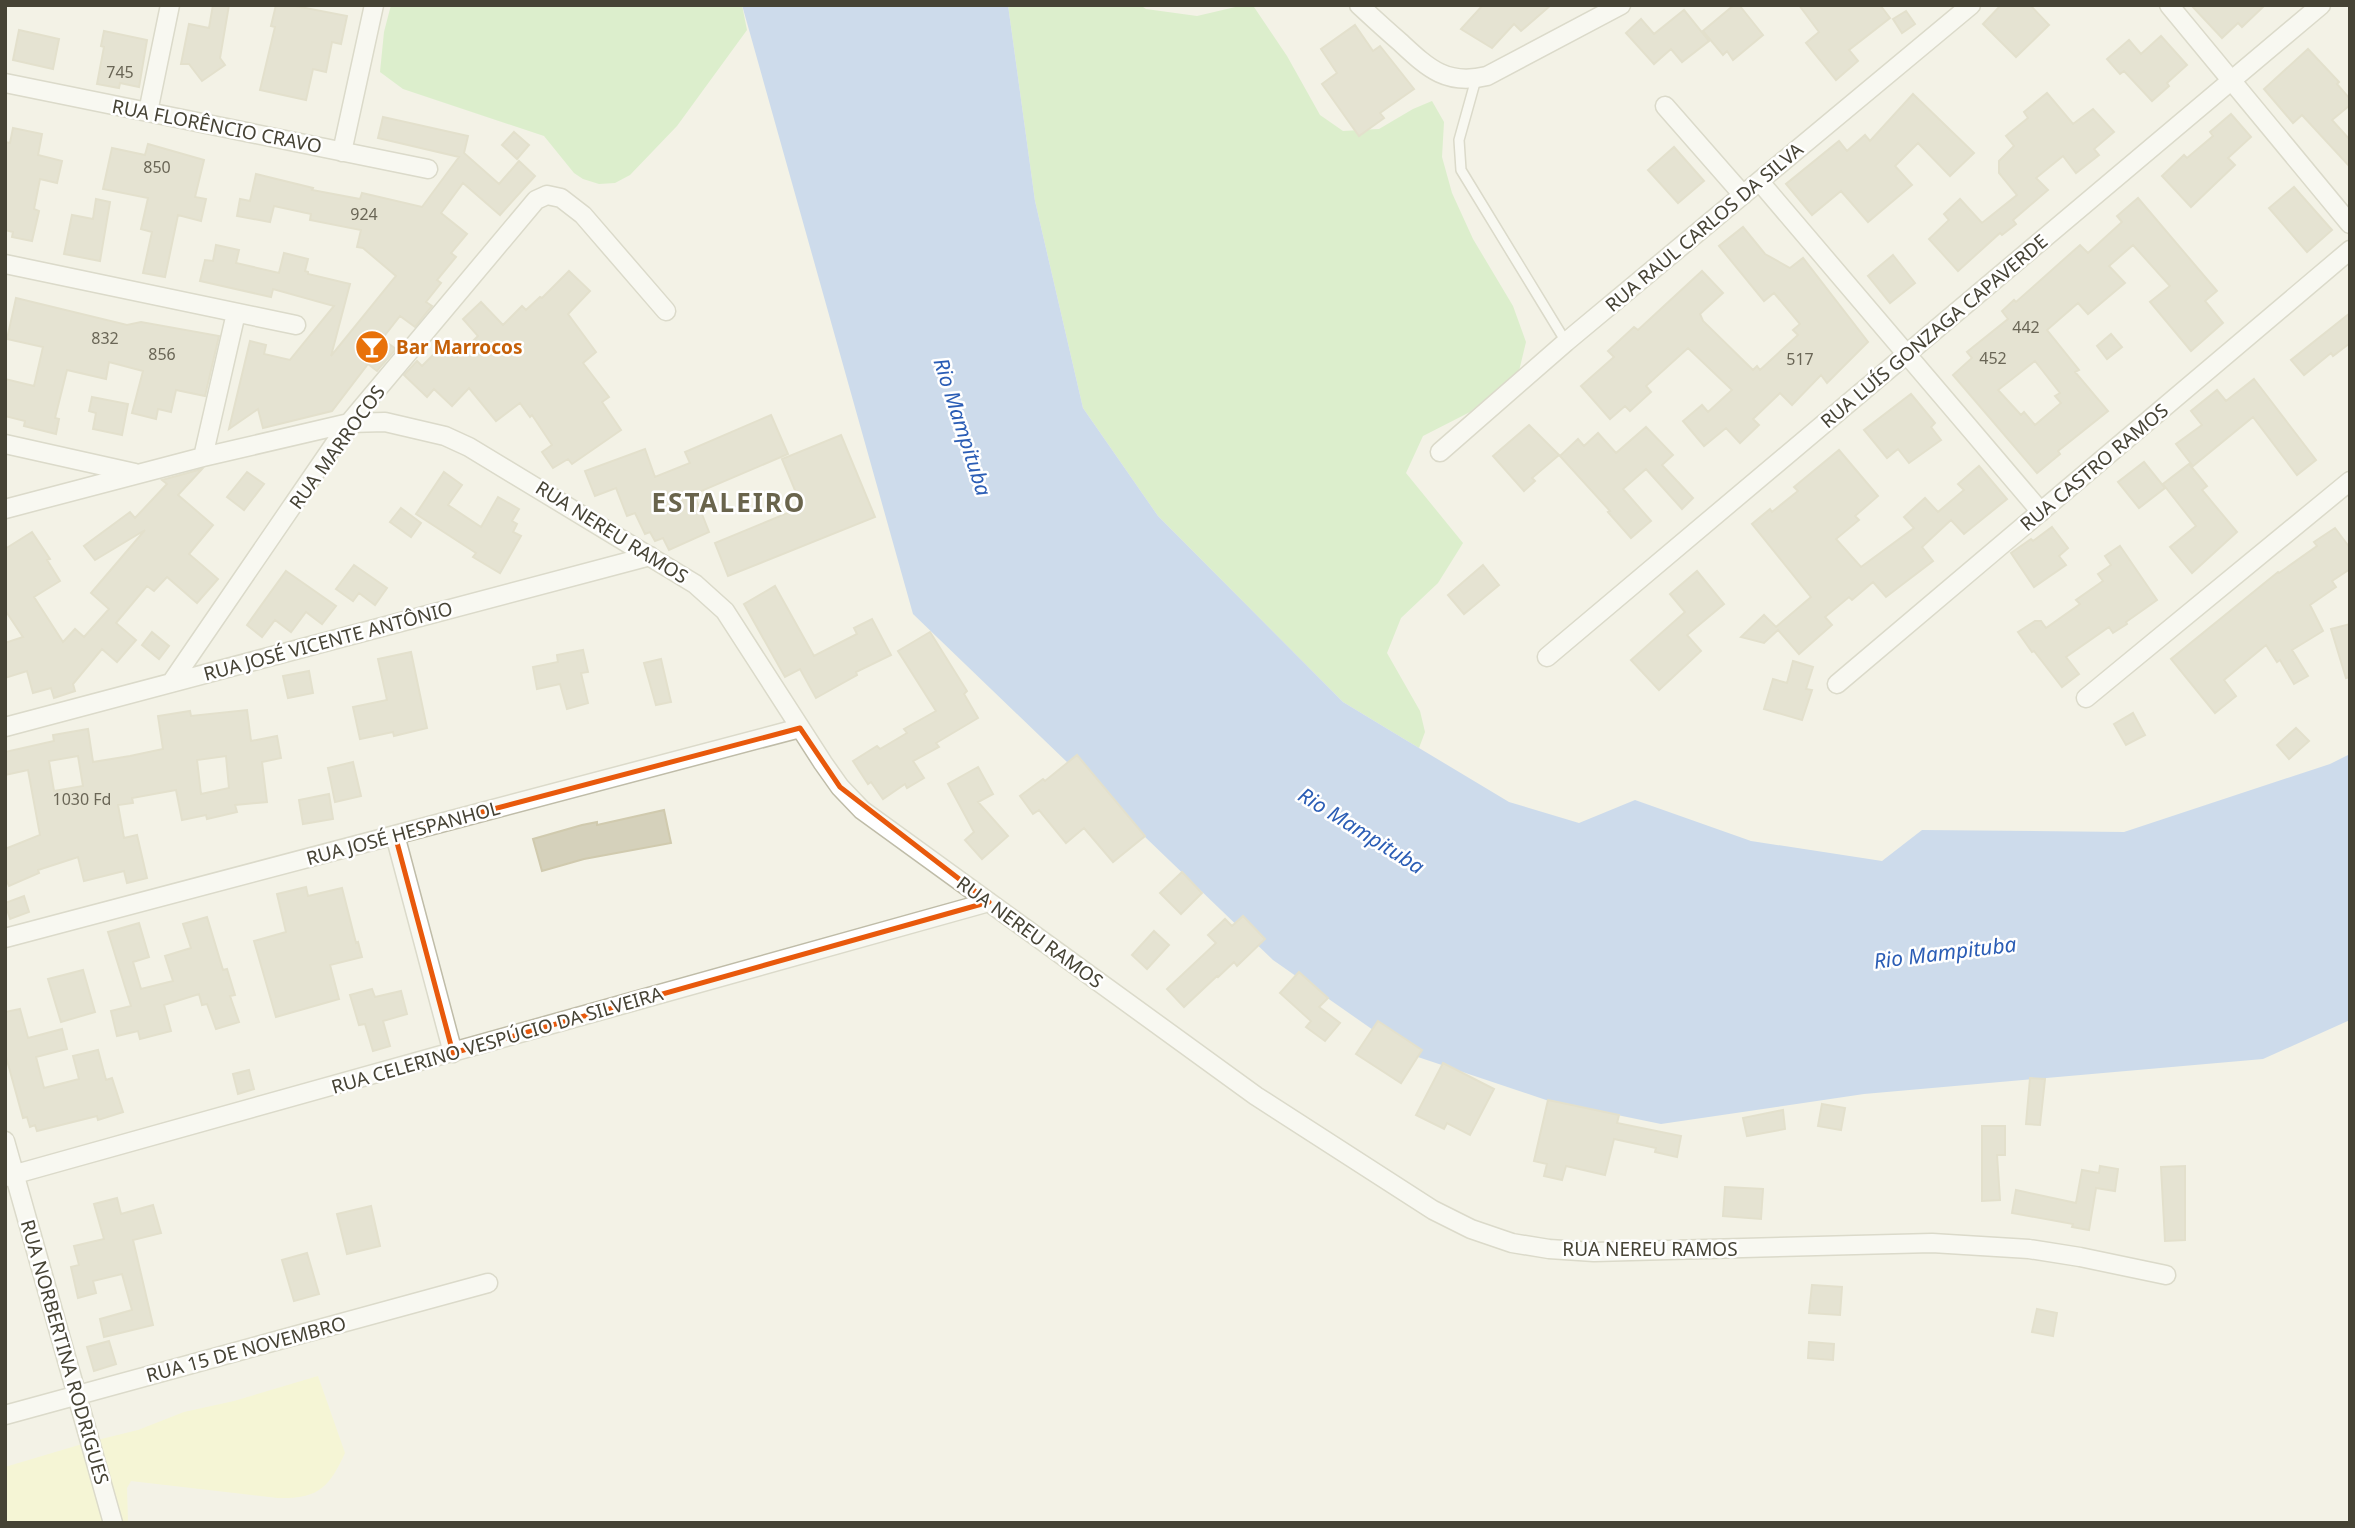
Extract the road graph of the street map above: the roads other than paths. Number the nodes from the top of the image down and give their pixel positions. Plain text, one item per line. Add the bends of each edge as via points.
1 (170, 5) edge
2 (374, 5) edge
3 (1359, 5) edge
4 (1621, 5) edge
5 (1971, 5) edge
6 (2169, 5) edge
7 (2321, 5) edge
8 (1476, 78) junction
9 (2231, 81) junction
10 (5, 83) edge
11 (1665, 106) dead end
12 (148, 113) junction
13 (342, 152) junction
14 (428, 169) dead end
15 (1760, 182) junction
16 (1743, 195) junction
17 (2350, 224) edge
18 (2350, 250) edge
19 (5, 264) edge
20 (666, 311) dead end
21 (236, 313) junction
22 (296, 325) dead end
23 (1566, 342) junction
24 (1907, 354) junction
25 (349, 423) junction
26 (5, 444) edge
27 (1440, 452) dead end
28 (203, 457) junction
29 (138, 473) junction
30 (2350, 481) edge
31 (5, 509) edge
32 (2041, 512) junction
33 (650, 556) junction
34 (1547, 657) dead end
35 (171, 683) junction
36 (1837, 684) dead end
37 (2086, 698) dead end
38 (5, 727) edge
39 (800, 728) junction
40 (395, 835) junction
41 (989, 902) junction
42 (5, 937) edge
43 (453, 1053) junction
44 (5, 1141) edge
45 (10, 1176) edge
46 (2166, 1275) dead end
47 (488, 1283) dead end
48 (77, 1395) junction
49 (5, 1415) edge
50 (113, 1523) edge

1 - 12 street
2 - 13 street
3 - 8 street via 1430,69 1457,79
4 - 8 street
5 - 15 street, RUA RAUL CARLOS DA SILVA
6 - 9 street
7 - 9 street, RUA LUÍS GONZAGA CAPAVERDE
8 - 23 lane via 1459,139 1461,170
9 - 17 street
9 - 24 street, RUA LUÍS GONZAGA CAPAVERDE
10 - 12 street, RUA FLORÊNCIO CRAVO
11 - 16 street
12 - 13 street, RUA FLORÊNCIO CRAVO
13 - 14 street, RUA FLORÊNCIO CRAVO
15 - 16 street, RUA RAUL CARLOS DA SILVA
15 - 24 street
16 - 23 street, RUA RAUL CARLOS DA SILVA
18 - 32 street, RUA CASTRO RAMOS
19 - 21 street
20 - 25 street, RUA MARROCOS via 583,215 561,198 547,195 528,208
21 - 22 street
21 - 28 street
23 - 27 street, RUA RAUL CARLOS DA SILVA
24 - 32 street
24 - 34 street, RUA LUÍS GONZAGA CAPAVERDE
25 - 28 street, RUA NEREU RAMOS
25 - 33 street, RUA NEREU RAMOS via 385,422 444,436 492,459
25 - 35 street, RUA MARROCOS
26 - 29 street
28 - 29 street, RUA NEREU RAMOS
29 - 31 street, RUA NEREU RAMOS
30 - 37 street
32 - 36 street, RUA CASTRO RAMOS
33 - 35 street, RUA JOSÉ VICENTE ANTÔNIO
33 - 39 street, RUA NEREU RAMOS via 695,584 725,611
35 - 38 street, RUA JOSÉ VICENTE ANTÔNIO
39 - 40 street, RUA JOSÉ HESPANHOL
39 - 41 street, RUA NEREU RAMOS via 840,787 862,810
40 - 42 street, RUA JOSÉ HESPANHOL
40 - 43 street
41 - 43 street, RUA CELERINO VESPÚCIO DA SILVEIRA
41 - 46 street, RUA NEREU RAMOS via 1300,1125 1433,1210 1512,1244 1594,1252 1983,1245 2080,1257
43 - 45 street, RUA CELERINO VESPÚCIO DA SILVEIRA
44 - 45 street, RUA NORBERTINA RODRIGUES
45 - 48 street, RUA NORBERTINA RODRIGUES
47 - 48 street, RUA 15 DE NOVEMBRO
48 - 49 street, RUA 15 DE NOVEMBRO
48 - 50 street, RUA NORBERTINA RODRIGUES

